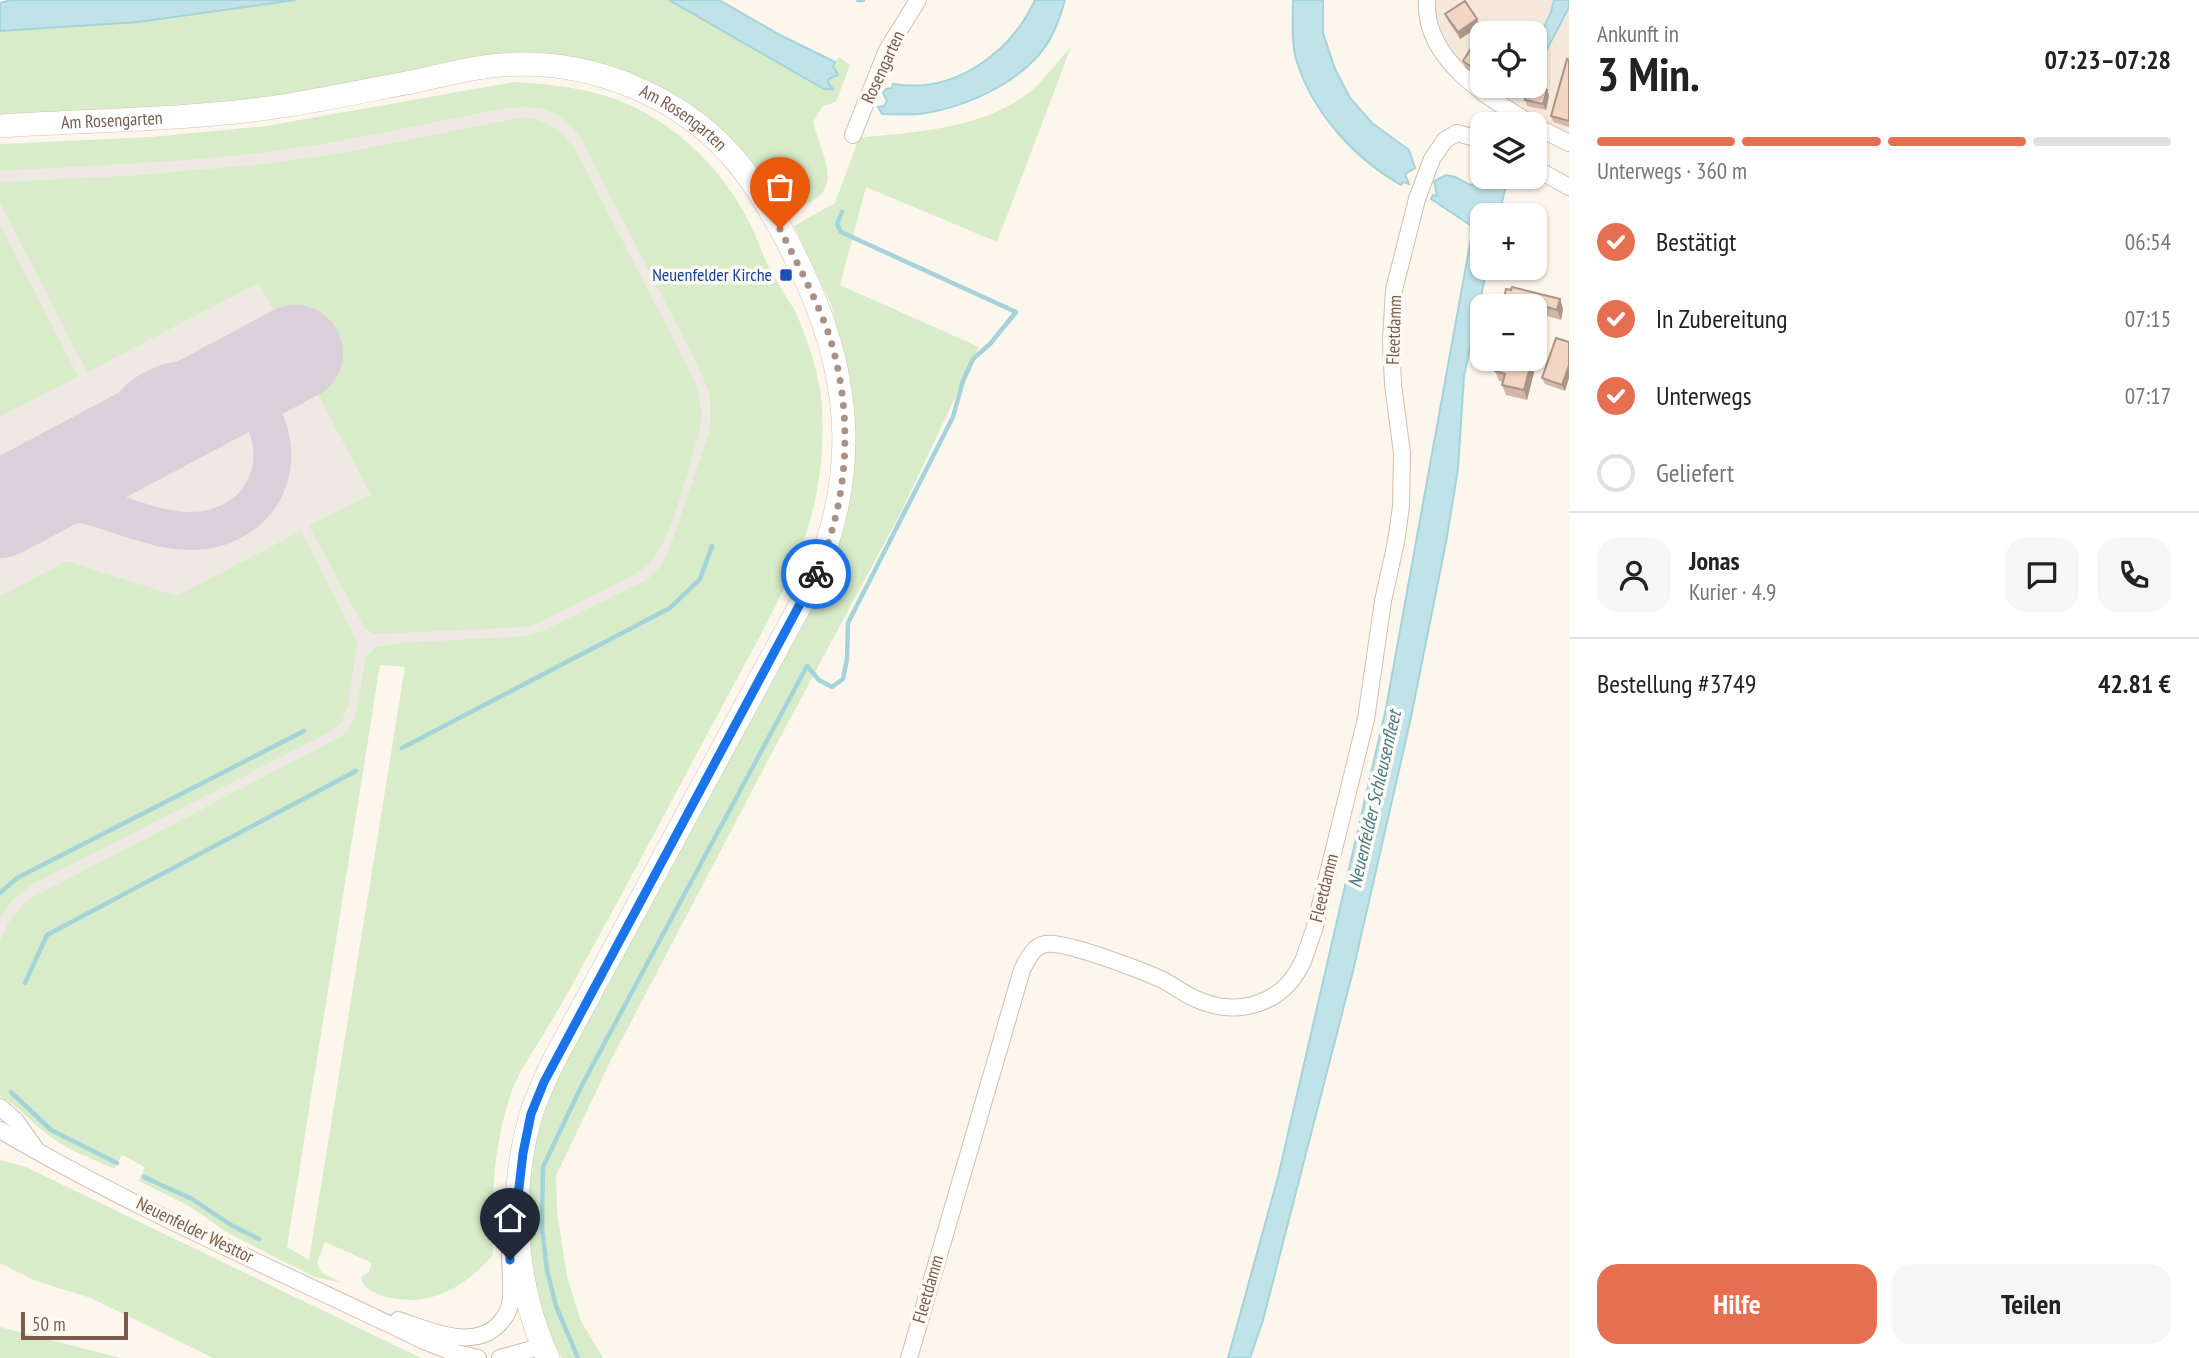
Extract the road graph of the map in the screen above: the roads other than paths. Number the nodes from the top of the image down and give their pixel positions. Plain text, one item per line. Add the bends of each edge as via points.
1 (918, 0) edge
2 (1427, 0) edge
3 (1514, 112) edge
4 (0, 126) edge
5 (1547, 132) edge
6 (853, 135) dead end
7 (1470, 137) edge
8 (1569, 143) edge
9 (1547, 175) edge
10 (1569, 187) edge
11 (0, 1107) edge
12 (0, 1119) edge
13 (0, 1130) edge
14 (0, 1138) edge
15 (38, 1153) junction
16 (517, 1205) junction
17 (353, 1307) junction
18 (545, 1352) edge
19 (478, 1358) edge
20 (500, 1358) edge
21 (909, 1358) edge

1 - 6 street, Rosengarten via 887,50
2 - 3 street via 1431,30 1448,61 1473,85
4 - 16 main road, Am Rosengarten via 235,112 499,65 579,70 642,90 682,113 718,142 758,191 803,274 828,333 844,411 844,461 832,533 810,587 544,1082 526,1137
5 - 8 street
7 - 21 street, Fleetdamm via 1457,134 1445,140 1432,159 1394,290 1391,340 1402,453 1401,506 1366,719 1302,963 1281,990 1252,1007 1223,1008 1128,966 1059,944 1033,950 1022,970
9 - 10 street
11 - 15 street, Neuenfelder Westtor
12 - 15 street, Neuenfelder Westtor
13 - 15 street, Neuenfelder Westtor
14 - 15 street, Neuenfelder Westtor
15 - 17 street, Neuenfelder Westtor
16 - 17 street, Neuenfelder Westtor via 509,1230 510,1307 491,1331 464,1338
16 - 18 main road, Am Rosengarten via 524,1276
17 - 19 street, Neuenfelder Westtor via 436,1346
18 - 20 street

